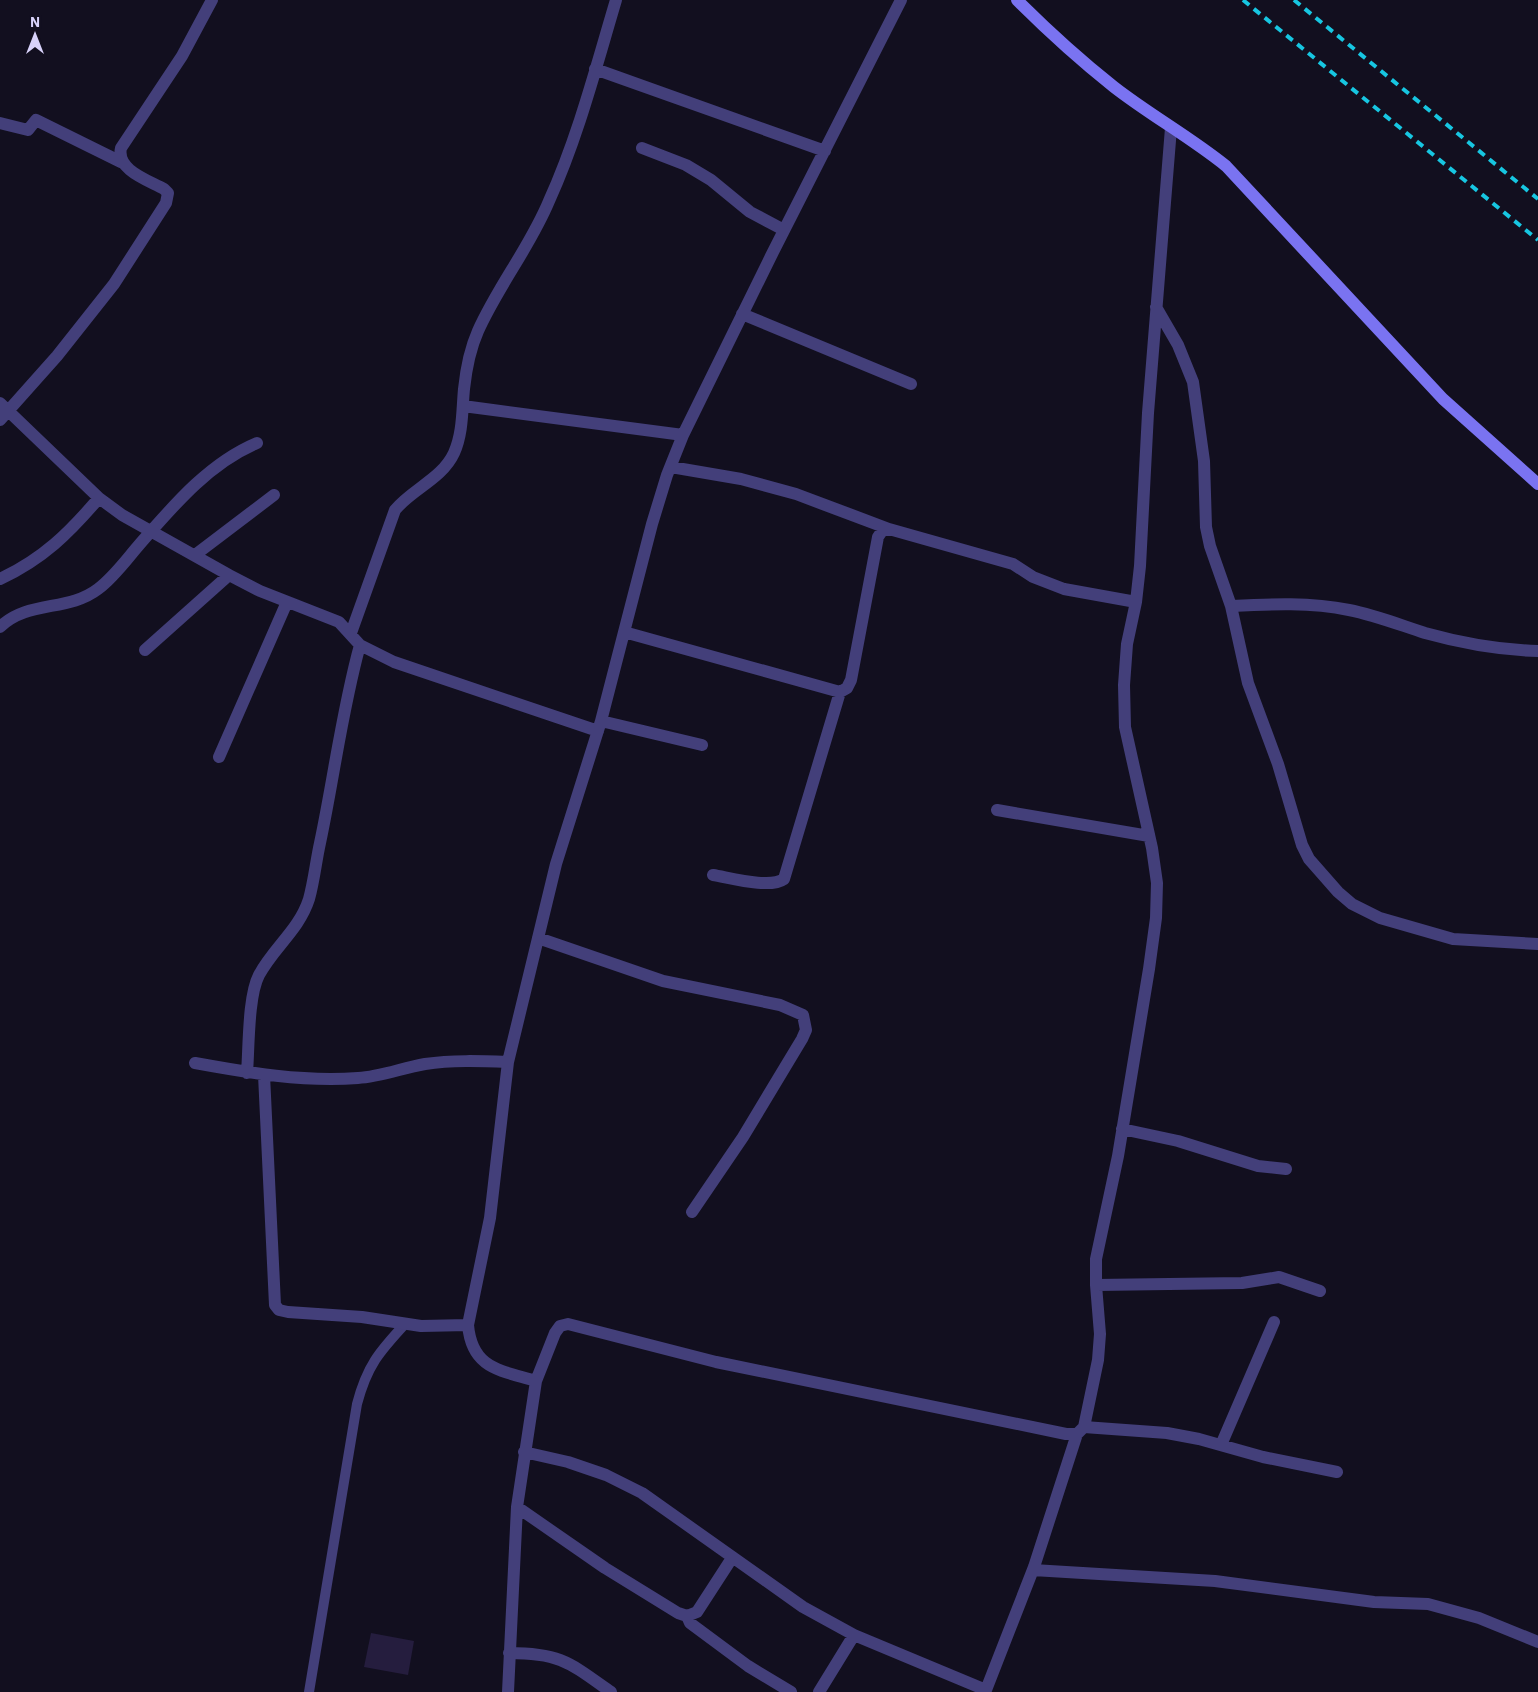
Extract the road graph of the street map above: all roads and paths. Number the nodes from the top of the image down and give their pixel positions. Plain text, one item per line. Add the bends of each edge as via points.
1 (212, 0) edge
2 (616, 0) edge
3 (901, 0) edge
4 (1017, 0) edge
5 (595, 69) junction
6 (0, 123) edge
7 (1171, 128) junction
8 (642, 148) dead end
9 (825, 151) junction
10 (121, 162) junction
11 (784, 230) junction
12 (1156, 308) junction
13 (742, 314) junction
14 (911, 384) dead end
15 (463, 406) junction
16 (3, 411) edge
17 (683, 435) junction
18 (257, 443) dead end
19 (671, 466) junction
20 (1538, 484) edge
21 (274, 495) dead end
22 (99, 498) junction
23 (888, 529) junction
24 (152, 530) junction
25 (195, 555) junction
26 (230, 575) junction
27 (0, 578) edge
28 (287, 602) junction
29 (1136, 602) junction
30 (1231, 606) junction
31 (0, 627) edge
32 (624, 632) junction
33 (351, 633) junction
34 (360, 645) junction
35 (145, 650) dead end
36 (1538, 651) edge
37 (840, 692) junction
38 (600, 726) junction
39 (702, 745) dead end
40 (219, 757) dead end
41 (997, 810) dead end
42 (1149, 836) junction
43 (713, 875) dead end
44 (538, 938) junction
45 (1538, 944) edge
46 (508, 1062) junction
47 (195, 1063) dead end
48 (247, 1073) junction
49 (264, 1075) junction
50 (1122, 1129) junction
51 (1286, 1169) dead end
52 (692, 1212) dead end
53 (1096, 1285) junction
54 (1320, 1290) dead end
55 (1274, 1322) dead end
56 (405, 1324) junction
57 (468, 1325) junction
58 (536, 1381) junction
59 (1080, 1430) junction
60 (1221, 1445) junction
61 (524, 1452) junction
62 (1337, 1472) dead end
63 (517, 1507) junction
64 (732, 1558) junction
65 (1033, 1570) junction
66 (687, 1616) junction
67 (854, 1635) junction
68 (1538, 1642) edge
69 (509, 1652) junction
70 (986, 1691) edge
71 (309, 1692) edge
72 (508, 1692) edge
73 (611, 1692) edge
74 (791, 1692) edge
75 (819, 1692) edge

1 - 10 street via 182,56 121,148
2 - 5 street
3 - 9 street
4 - 7 main road via 1041,25 1114,87
5 - 9 street
5 - 15 street via 550,201 478,330 469,358
6 - 10 street via 28,130 36,120
7 - 12 street
7 - 20 main road via 1198,143 1226,166 1443,399
8 - 11 street via 686,165 711,180 750,212
9 - 11 street
10 - 16 street via 164,189 168,193 166,203 114,284 58,356
11 - 13 street
12 - 29 street
12 - 30 street via 1178,345 1193,382 1204,461 1206,527
13 - 14 street
13 - 17 street
15 - 17 street
15 - 33 street via 454,452 442,470 406,496 394,510
16 - 22 street
17 - 19 street
18 - 24 street via 235,452
19 - 23 street via 796,494
19 - 32 street
21 - 25 street
22 - 24 street via 122,515
22 - 27 street via 42,556
23 - 29 street via 1013,564 1033,577 1064,589
23 - 37 street via 878,537 851,680
24 - 25 street
24 - 31 street via 96,591 77,602 38,607 21,613
25 - 26 street
26 - 28 street
26 - 35 street
28 - 33 street via 339,622
28 - 40 street
29 - 42 street via 1126,652 1126,727
30 - 36 street via 1322,606 1385,619 1446,638
30 - 45 street via 1248,683 1278,764 1302,845 1309,859 1338,892 1352,904 1380,918 1453,939
32 - 37 street
32 - 38 street
33 - 34 street
34 - 38 street via 394,662
34 - 48 street via 308,899 300,921 272,954 258,977 253,998
37 - 43 street via 784,879 768,883
38 - 39 street
38 - 44 street via 556,864
41 - 42 street
42 - 50 street via 1157,882 1156,918
44 - 46 street
44 - 52 street via 663,981 780,1005 803,1015 806,1030 802,1039 743,1137
46 - 49 street via 459,1060 360,1078 312,1080
46 - 57 street via 490,1218
47 - 48 street
48 - 49 street
49 - 56 street via 275,1305 279,1310 288,1312
50 - 51 street via 1178,1141 1258,1166
50 - 53 street via 1100,1236
53 - 54 street via 1242,1283 1279,1277
53 - 59 street via 1100,1334 1098,1360
55 - 60 street
56 - 57 street
56 - 71 lane via 380,1351 364,1378 357,1404
57 - 58 street via 469,1340 481,1360 491,1367
58 - 59 street via 555,1333 560,1326 568,1324 716,1362 1057,1432
58 - 61 street
59 - 60 street via 1167,1433
59 - 65 street
60 - 62 street
61 - 63 street
61 - 64 street via 606,1475 642,1494
63 - 66 street via 637,1589 678,1614
63 - 69 street
64 - 66 street via 697,1612
64 - 67 street via 803,1607
65 - 68 street via 1215,1581 1374,1602 1428,1604 1479,1618
65 - 70 street
66 - 74 street via 690,1623 748,1666
67 - 70 street
67 - 75 street
69 - 72 street
69 - 73 street via 560,1658

